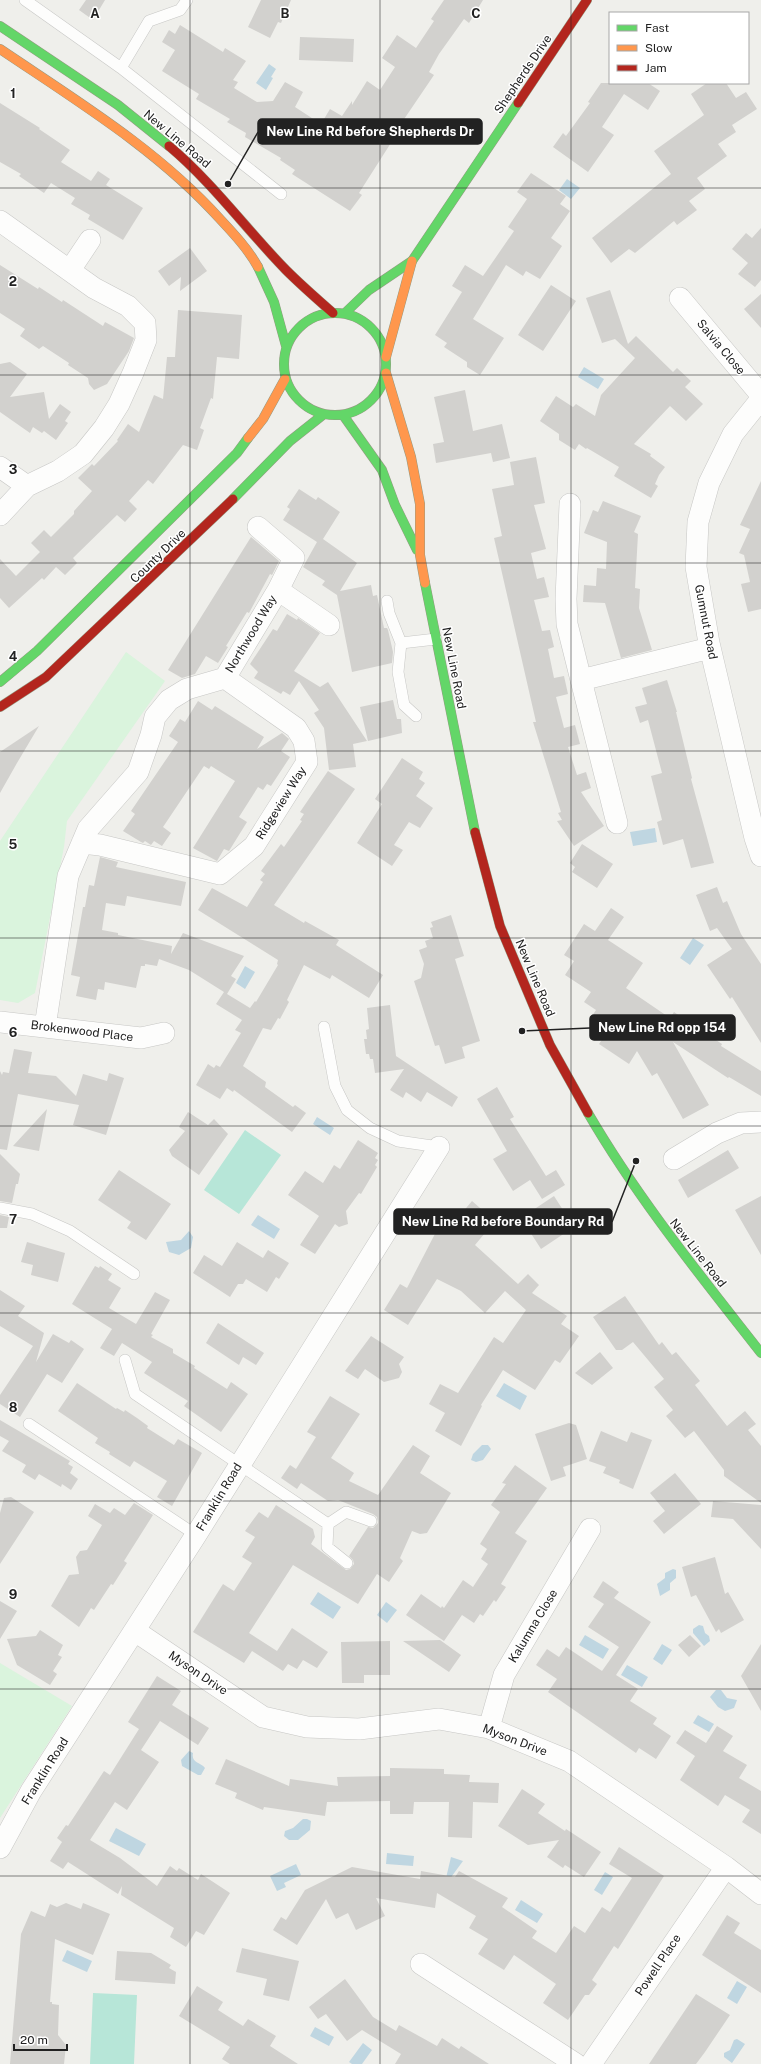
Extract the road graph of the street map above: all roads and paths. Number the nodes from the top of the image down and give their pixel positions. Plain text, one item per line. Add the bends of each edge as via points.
1 (25, 0) edge
2 (187, 0) edge
3 (587, 0) edge
4 (0, 26) edge
5 (0, 49) edge
6 (121, 68) junction
7 (281, 194) dead end
8 (0, 221) edge
9 (90, 240) dead end
10 (412, 261) junction
11 (70, 270) junction
12 (680, 298) dead end
13 (333, 313) junction
14 (344, 314) junction
15 (286, 346) junction
16 (386, 357) junction
17 (386, 373) junction
18 (285, 379) junction
19 (761, 395) edge
20 (761, 399) edge
21 (324, 414) junction
22 (343, 415) junction
23 (0, 467) edge
24 (27, 486) junction
25 (570, 504) dead end
26 (0, 515) edge
27 (258, 527) dead end
28 (420, 554) junction
29 (278, 590) junction
30 (387, 601) dead end
31 (329, 625) dead end
32 (436, 639) junction
33 (401, 643) junction
34 (710, 648) junction
35 (225, 678) junction
36 (581, 680) junction
37 (0, 682) edge
38 (0, 707) edge
39 (416, 716) dead end
40 (617, 823) dead end
41 (82, 843) junction
42 (761, 856) edge
43 (0, 1022) edge
44 (45, 1027) junction
45 (324, 1027) dead end
46 (164, 1033) dead end
47 (761, 1122) edge
48 (439, 1147) joint
49 (674, 1159) dead end
50 (0, 1208) edge
51 (134, 1274) dead end
52 (761, 1353) edge
53 (125, 1360) dead end
54 (29, 1424) dead end
55 (240, 1464) junction
56 (371, 1521) dead end
57 (328, 1524) junction
58 (590, 1529) dead end
59 (196, 1535) junction
60 (348, 1563) dead end
61 (134, 1631) junction
62 (489, 1728) junction
63 (0, 1846) edge
64 (726, 1867) junction
65 (761, 1894) edge
66 (421, 1964) dead end
67 (576, 2064) edge
68 (590, 2064) edge

1 - 6 lane
2 - 6 lane via 180,10 148,21
3 - 10 main road, Shepherds Drive
4 - 13 main road, New Line Road via 118,105 188,162 286,270
5 - 15 main road via 127,135 176,174 215,212 255,260 272,296
6 - 7 lane
8 - 11 street
9 - 11 street
10 - 14 main road, Shepherds Drive via 369,290
10 - 16 main road, Shepherds Drive via 408,284
11 - 24 street via 94,288 128,306 145,323 146,340 119,404 83,454 58,471
12 - 19 street, Salvia Close
13 - 14 main road
13 - 15 main road via 318,315 305,322 294,332
14 - 16 main road via 360,319 372,329 381,342
15 - 18 main road via 283,363
16 - 17 main road
17 - 22 main road via 371,401 358,410
17 - 28 main road, New Line Road via 411,457 417,488 420,504
18 - 21 main road via 291,392 300,402 311,410
18 - 37 main road, County Drive via 263,419 237,453 37,651
20 - 34 street, Gumnut Road via 733,434 709,483 698,522 696,567
21 - 22 main road
21 - 38 main road, County Drive via 290,442 208,525 52,672
22 - 28 main road, New Line Road via 382,470 395,505
23 - 24 street
24 - 26 street
25 - 36 street via 567,624
27 - 29 street, Northwood Way via 294,558
28 - 32 main road, New Line Road
29 - 31 street, Northwood Way
29 - 35 street, Northwood Way
30 - 33 lane
32 - 33 lane
32 - 52 main road, New Line Road via 474,830 500,926 550,1045 607,1147 635,1190
33 - 39 lane via 398,672 404,705
34 - 36 street
34 - 42 street, Gumnut Road
35 - 41 street via 187,689 169,700 155,717 138,772 88,829
35 - 41 street, Ridgeview Way via 296,728 304,741 307,762 254,846 220,874
36 - 40 street
41 - 44 street via 68,876
43 - 44 street, Brokenwood Place
44 - 46 street, Brokenwood Place via 141,1038
45 - 48 lane via 335,1086 347,1110 370,1128 398,1141
47 - 49 street via 741,1123 717,1133
48 - 55 street, Franklin Road
50 - 51 lane via 32,1214 70,1231
53 - 55 lane via 135,1394
54 - 59 lane
55 - 57 lane
55 - 59 street, Franklin Road
56 - 57 lane via 346,1512
57 - 60 lane via 327,1547
58 - 62 street, Kalumna Close via 504,1675
59 - 61 street, Franklin Road
61 - 62 street, Myson Drive via 263,1717 307,1728 359,1729 439,1719
61 - 63 street, Franklin Road via 31,1791
62 - 64 street, Myson Drive via 568,1761
64 - 65 street, Myson Drive
64 - 68 street, Powell Place
66 - 67 street

